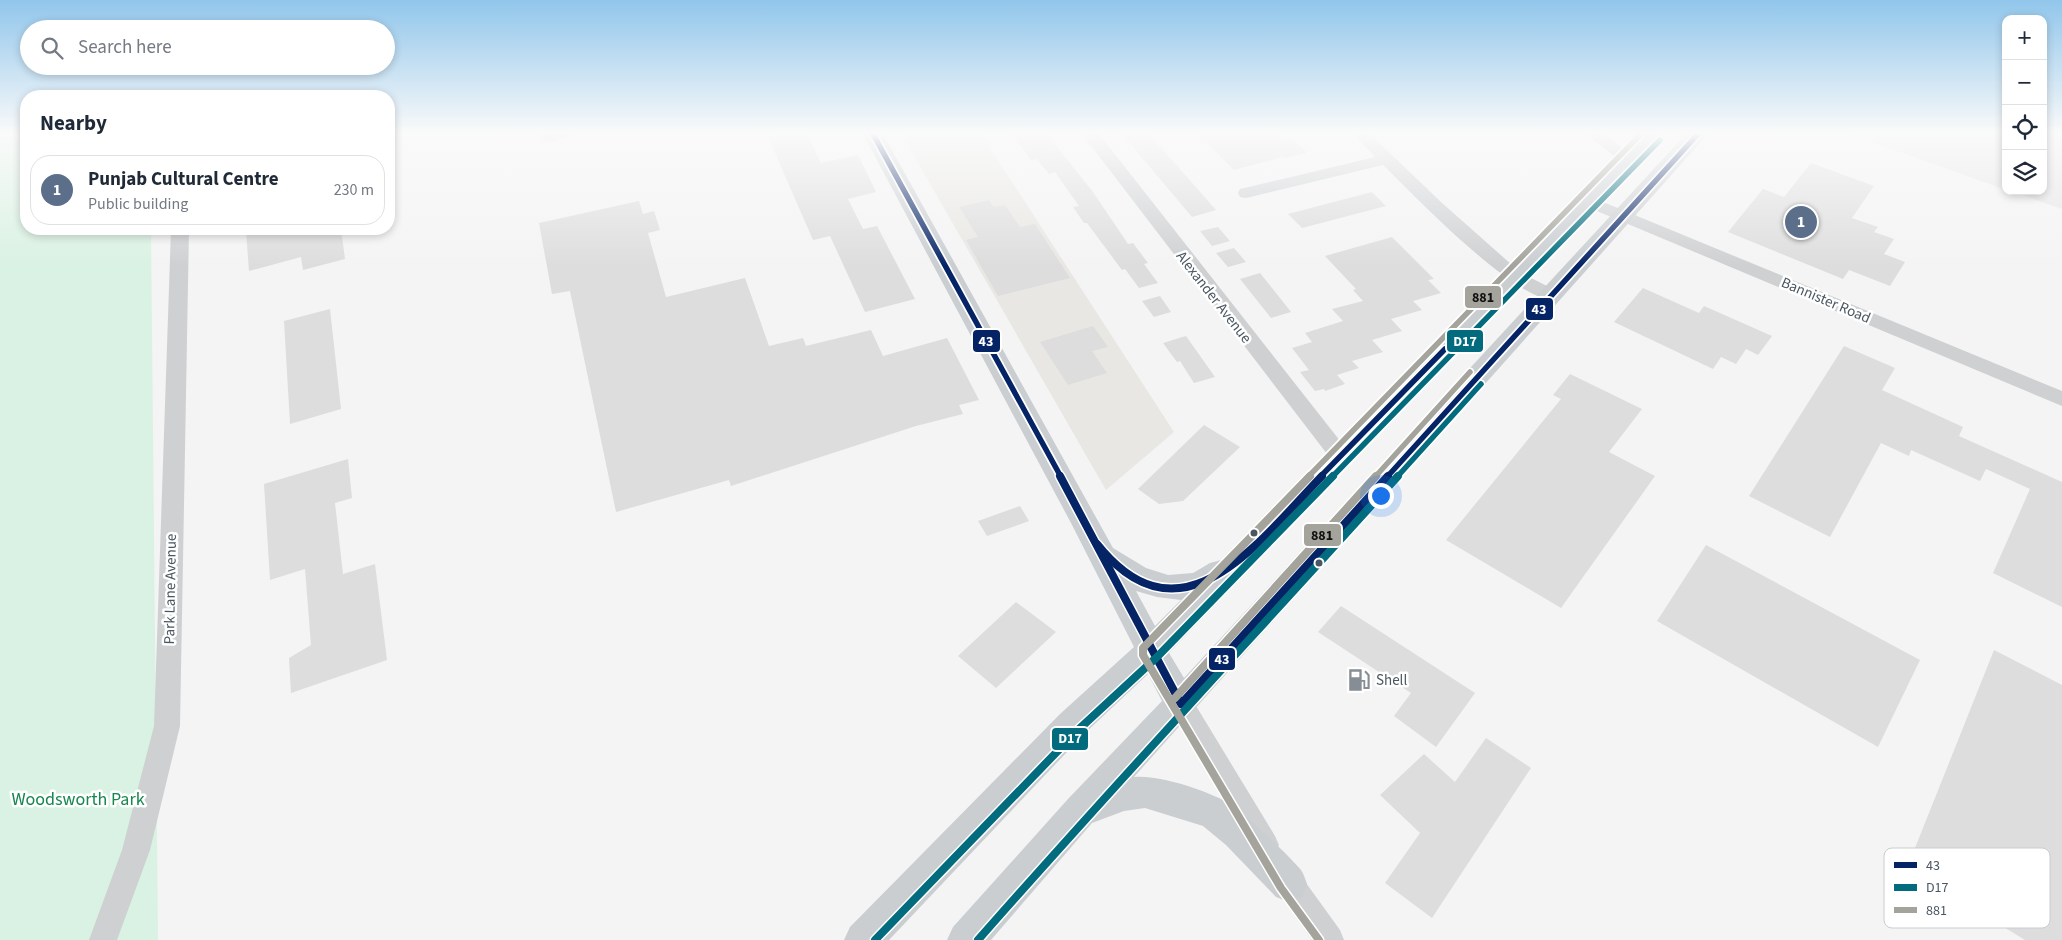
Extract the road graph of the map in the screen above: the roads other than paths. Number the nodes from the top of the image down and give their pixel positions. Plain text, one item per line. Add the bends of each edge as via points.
1 (897, 178) edge
2 (1124, 178) edge
3 (1308, 178) edge
4 (1406, 178) edge
5 (1614, 178) edge
6 (1657, 178) edge
7 (1246, 193) dead end
8 (1591, 202) junction
9 (1623, 215) junction
10 (180, 235) edge
11 (1515, 277) junction
12 (1550, 295) junction
13 (2062, 399) edge
14 (1341, 457) junction
15 (1102, 554) junction
16 (1237, 563) junction
17 (1151, 651) junction
18 (1181, 704) junction
19 (1080, 811) junction
20 (1289, 884) junction
21 (103, 940) edge
22 (863, 940) edge
23 (966, 940) edge
24 (1330, 940) edge

1 - 15 main road
2 - 14 street, Alexander Avenue
3 - 7 street
4 - 11 street
5 - 8 main road
6 - 9 main road
8 - 9 street, Bannister Road
8 - 11 main road
9 - 12 main road
9 - 13 street, Bannister Road
10 - 21 street, Park Lane Avenue via 167,726 136,850
11 - 12 street
11 - 14 main road
12 - 18 main road
14 - 16 main road
15 - 16 main road via 1126,574 1167,588 1194,586
15 - 17 main road
16 - 17 main road
17 - 18 main road
17 - 22 main road via 1072,724
18 - 19 main road
18 - 20 street
19 - 20 main road via 1124,795 1145,792 1180,801 1215,814
19 - 23 main road
20 - 24 street

